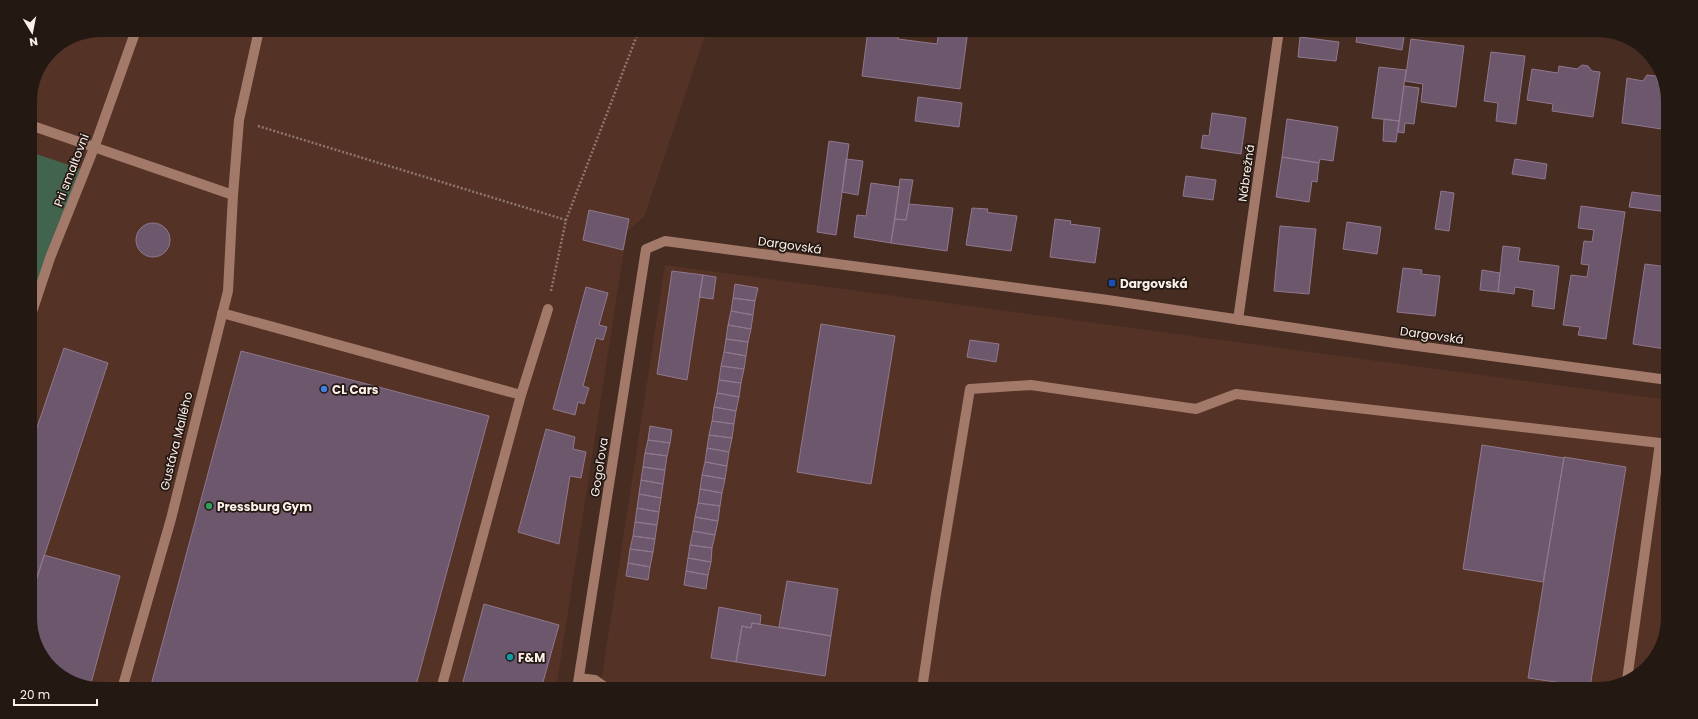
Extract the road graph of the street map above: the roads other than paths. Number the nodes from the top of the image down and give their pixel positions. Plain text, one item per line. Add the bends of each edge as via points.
1 (134, 37) edge
2 (258, 37) edge
3 (1278, 37) edge
4 (37, 128) edge
5 (94, 148) junction
6 (233, 195) junction
7 (646, 249) joint
8 (37, 297) edge
9 (548, 309) road end
10 (222, 313) junction
11 (1238, 320) junction
12 (1661, 379) edge
13 (521, 395) junction
14 (1661, 443) edge
15 (1661, 462) edge
16 (1628, 673) edge
17 (579, 678) junction
18 (124, 682) edge
19 (443, 682) edge
20 (578, 682) edge
21 (598, 682) edge
22 (923, 682) edge

1 - 5 street, Pri smaltovni
2 - 6 street, Gustáva Mallého via 239,120
3 - 11 street, Nábrežná
4 - 5 street
5 - 6 street
5 - 8 street, Pri smaltovni
6 - 10 street, Gustáva Mallého via 228,291
7 - 11 street, Dargovská via 665,241 1108,300
7 - 17 street, Gogoľova
9 - 13 street
10 - 13 street
10 - 18 street, Gustáva Mallého via 171,519
11 - 12 street, Dargovská
13 - 19 street
14 - 22 street via 1236,394 1196,409 1031,385 970,389
15 - 16 street
17 - 20 street, Gogoľova
17 - 21 street

